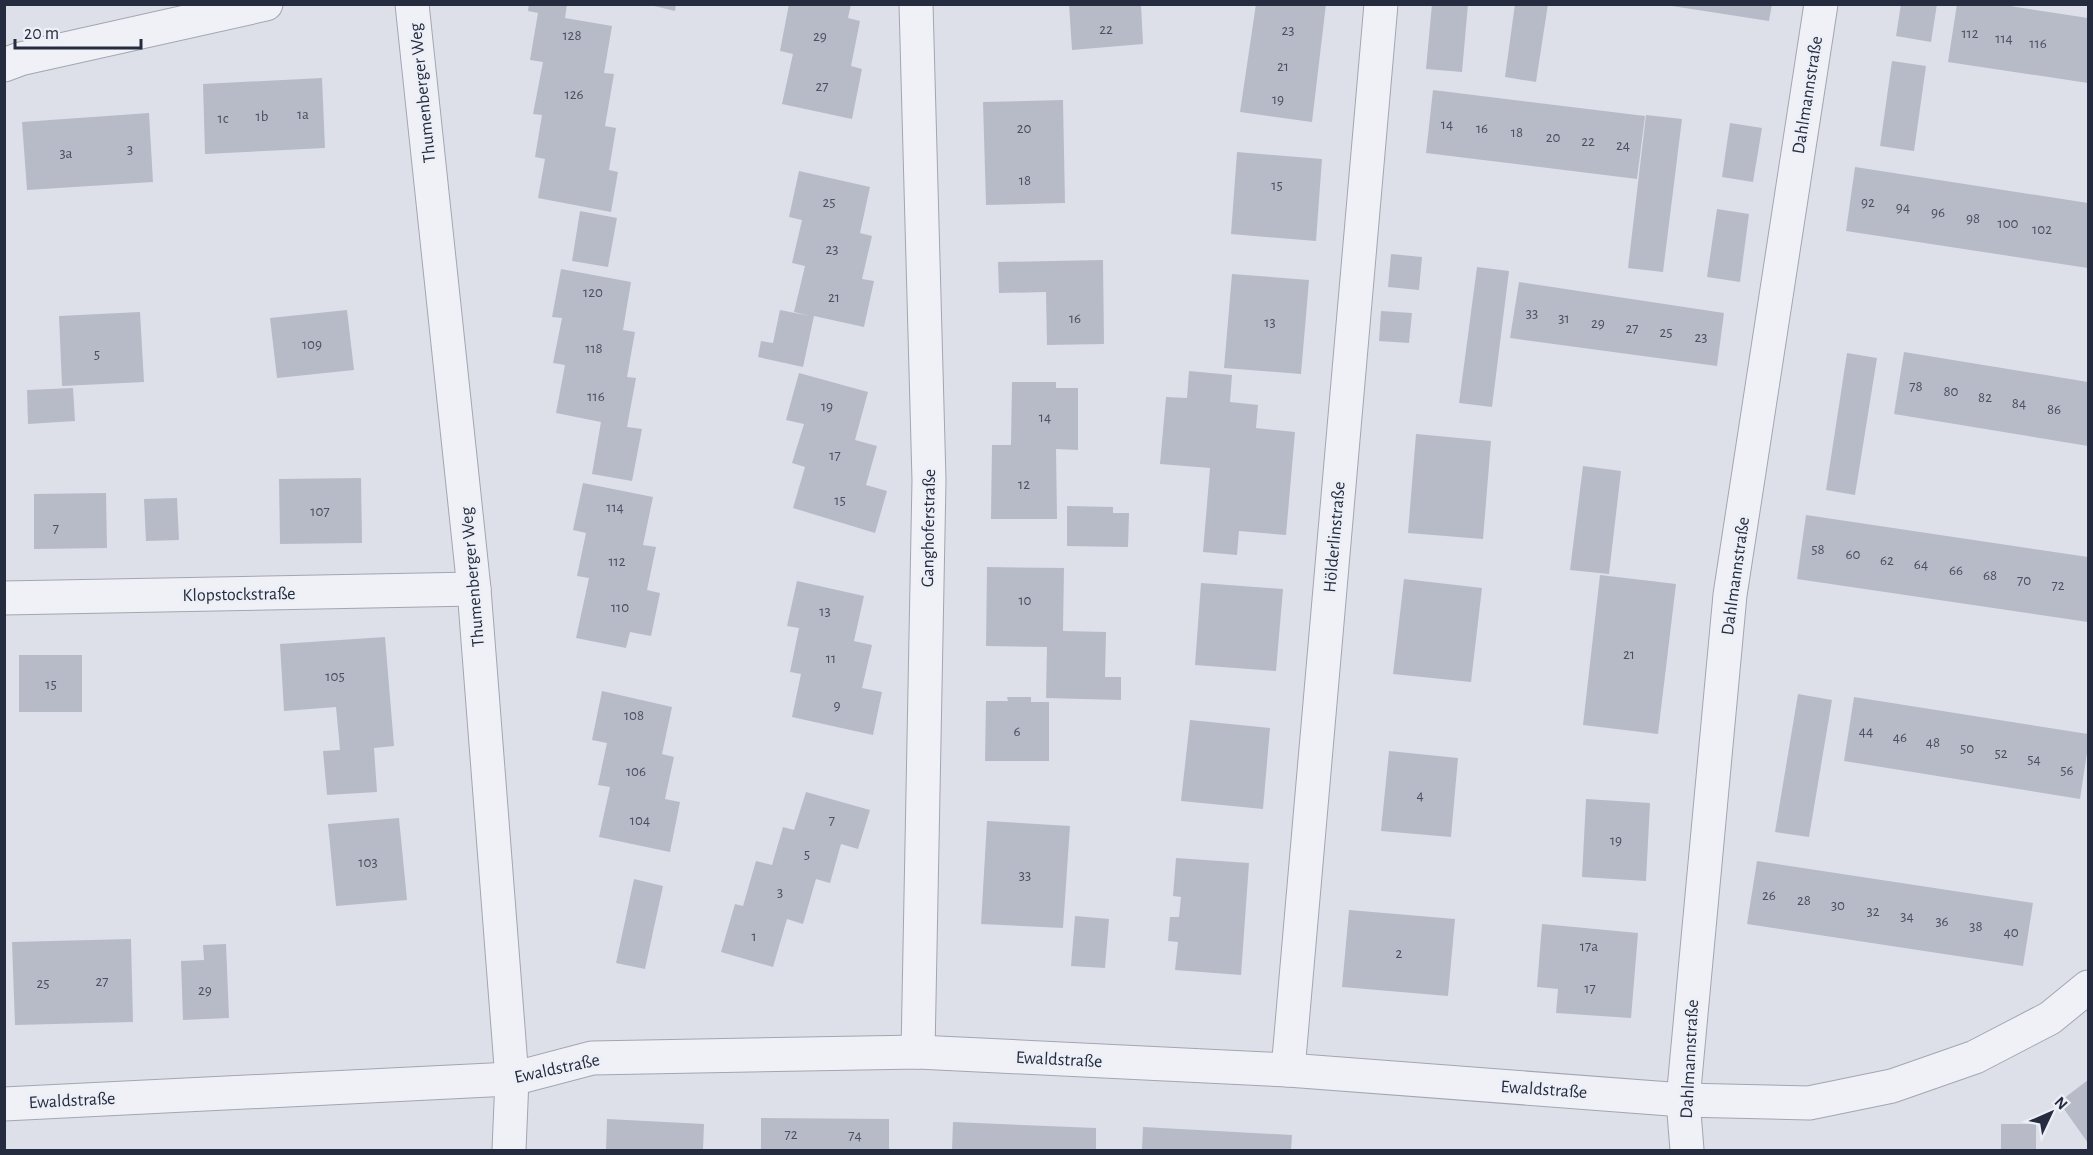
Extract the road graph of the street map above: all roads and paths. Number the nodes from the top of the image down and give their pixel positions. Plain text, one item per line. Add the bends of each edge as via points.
1 (266, 4) edge
2 (412, 4) edge
3 (916, 4) edge
4 (1381, 4) edge
5 (1821, 4) edge
6 (4, 65) edge
7 (474, 589) junction
8 (4, 598) edge
9 (2088, 987) edge
10 (918, 1053) junction
11 (1288, 1070) junction
12 (512, 1079) junction
13 (1683, 1100) junction
14 (4, 1104) edge
15 (509, 1150) edge
16 (1687, 1150) edge

1 - 6 street
2 - 7 street, Thumenberger Weg
3 - 10 street, Ganghoferstraße via 929,480
4 - 11 street, Hölderlinstraße
5 - 13 street, Dahlmannstraße via 1730,595
7 - 8 street, Klopstockstraße
7 - 12 street, Thumenberger Weg
9 - 13 street, Ewaldstraße via 2050,1018 1975,1057 1892,1086 1809,1102
10 - 11 street, Ewaldstraße
10 - 12 street, Ewaldstraße via 592,1058
11 - 13 street, Ewaldstraße
12 - 14 street, Ewaldstraße
12 - 15 street, Thumenberger Weg
13 - 16 street, Dahlmannstraße

